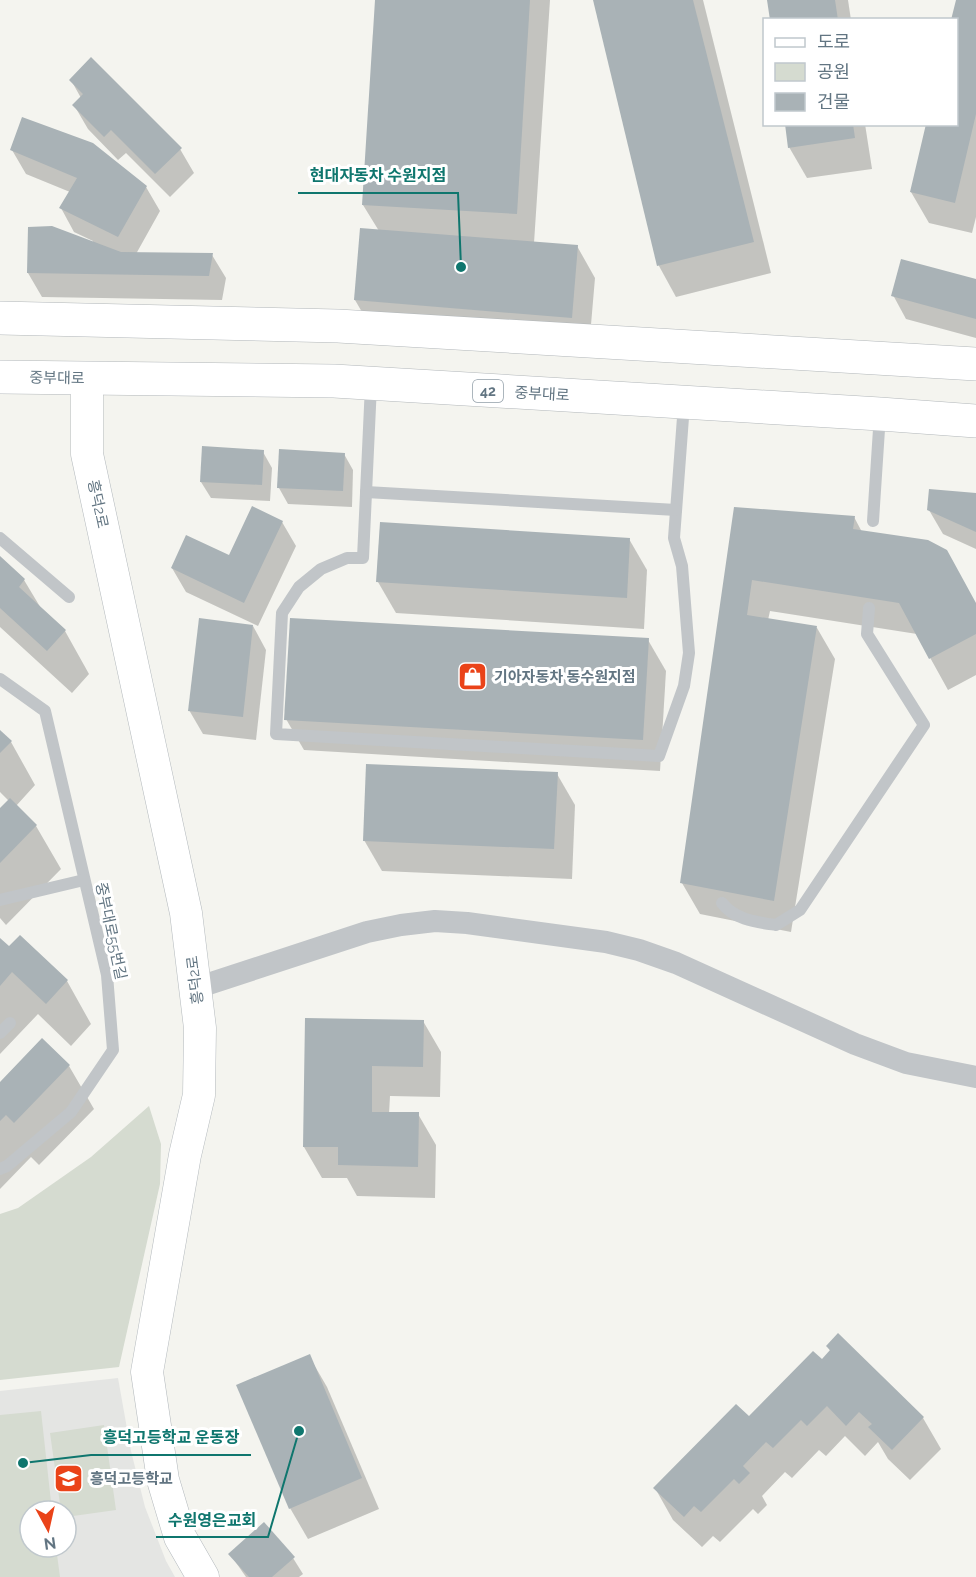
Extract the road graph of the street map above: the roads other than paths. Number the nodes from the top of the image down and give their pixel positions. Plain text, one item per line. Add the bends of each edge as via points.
1 (0, 318) edge
2 (976, 364) edge
3 (0, 377) edge
4 (87, 379) junction
5 (371, 384) junction
6 (684, 403) junction
7 (880, 414) junction
8 (976, 422) edge
9 (366, 492) junction
10 (676, 510) junction
11 (873, 520) dead end
12 (0, 538) edge
13 (69, 597) dead end
14 (869, 608) dead end
15 (0, 679) edge
16 (84, 880) junction
17 (0, 900) edge
18 (722, 903) dead end
19 (195, 988) junction
20 (10, 1023) dead end
21 (0, 1033) edge
22 (976, 1077) edge
23 (0, 1169) edge
24 (203, 1577) edge

1 - 2 main road via 338,326
3 - 4 main road, 중부대로 / 42
4 - 5 main road, 중부대로 / 42
4 - 19 street, 흥덕2로 via 87,454 186,913
5 - 6 main road, 중부대로 / 42
5 - 9 lane
6 - 7 main road, 중부대로 / 42
6 - 10 lane
7 - 8 main road, 중부대로 / 42
7 - 11 lane
9 - 10 lane
9 - 10 lane via 363,558 347,558 321,569 299,587 282,613 276,734 659,756 684,686 689,653 682,566 674,538
12 - 13 lane
14 - 18 lane via 867,634 924,725 800,910 776,925 748,920 729,912
15 - 16 lane, 중부대로55번길 via 45,711
16 - 17 lane
16 - 23 lane, 중부대로55번길 via 107,975 113,1050 71,1112
19 - 22 street via 366,932 435,921 467,923 639,950 906,1064
19 - 24 street, 흥덕2로 via 200,1028 199,1095 147,1372 163,1480 180,1537
20 - 21 lane

